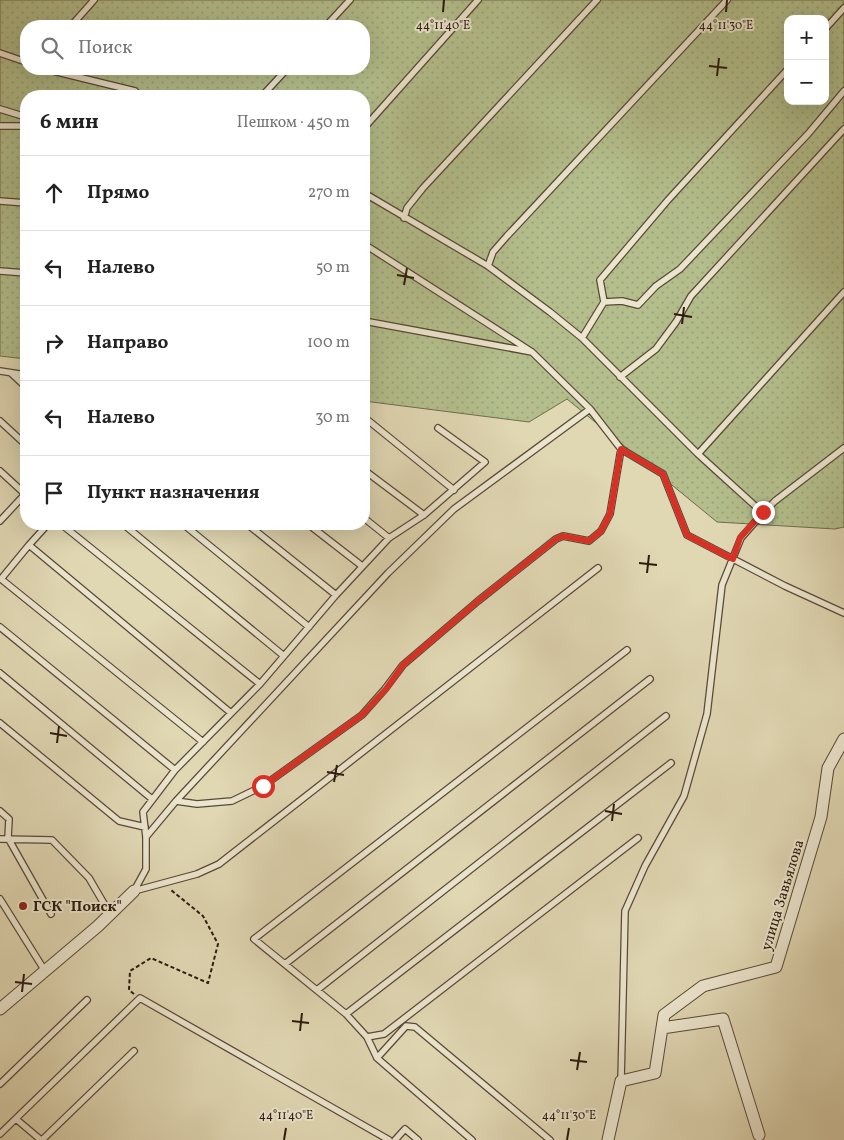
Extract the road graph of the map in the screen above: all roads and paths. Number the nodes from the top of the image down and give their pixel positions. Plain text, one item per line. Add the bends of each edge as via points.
1 (94, 0) edge
2 (350, 0) edge
3 (478, 0) edge
4 (597, 0) edge
5 (727, 0) edge
6 (844, 8) edge
7 (76, 20) edge
8 (332, 20) edge
9 (829, 25) edge
10 (0, 53) edge
11 (20, 60) edge
12 (784, 73) edge
13 (70, 75) edge
14 (281, 75) edge
15 (131, 90) edge
16 (268, 90) edge
17 (844, 91) edge
18 (0, 109) edge
19 (20, 115) edge
20 (370, 121) edge
21 (0, 126) edge
22 (20, 126) edge
23 (844, 129) edge
24 (370, 197) edge
25 (0, 201) edge
26 (20, 203) edge
27 (404, 218) junction
28 (370, 247) edge
29 (488, 266) junction
30 (0, 271) edge
31 (20, 273) edge
32 (844, 292) edge
33 (604, 302) junction
34 (370, 322) edge
35 (582, 338) junction
36 (532, 352) junction
37 (0, 372) edge
38 (11, 373) junction
39 (20, 374) edge
40 (620, 377) junction
41 (20, 381) edge
42 (590, 409) junction
43 (0, 421) edge
44 (370, 421) edge
45 (438, 428) dead end
46 (20, 439) edge
47 (844, 448) edge
48 (621, 449) junction
49 (698, 454) junction
50 (0, 472) edge
51 (370, 474) edge
52 (20, 488) edge
53 (454, 490) junction
54 (20, 499) edge
55 (763, 512) junction
56 (424, 515) junction
57 (0, 521) edge
58 (370, 523) edge
59 (43, 530) edge
60 (68, 530) edge
61 (130, 530) edge
62 (190, 530) edge
63 (255, 530) edge
64 (316, 530) edge
65 (389, 538) junction
66 (29, 545) junction
67 (733, 559) junction
68 (362, 566) junction
69 (598, 568) dead end
70 (1, 580) edge
71 (336, 595) junction
72 (844, 613) edge
73 (0, 626) edge
74 (308, 627) junction
75 (627, 650) dead end
76 (284, 656) junction
77 (0, 673) edge
78 (650, 679) dead end
79 (260, 684) junction
80 (231, 713) junction
81 (666, 716) dead end
82 (0, 723) edge
83 (844, 738) edge
84 (203, 742) junction
85 (671, 763) dead end
86 (175, 770) junction
87 (152, 799) junction
88 (176, 801) junction
89 (0, 811) edge
90 (145, 827) junction
91 (146, 837) junction
92 (8, 838) junction
93 (638, 838) dead end
94 (0, 839) edge
95 (162, 884) junction
96 (134, 892) junction
97 (0, 899) edge
98 (51, 914) dead end
99 (110, 914) junction
100 (285, 964) junction
101 (45, 971) junction
102 (317, 990) junction
103 (140, 998) junction
104 (87, 1000) dead end
105 (0, 1009) edge
106 (346, 1014) junction
107 (662, 1028) junction
108 (367, 1037) junction
109 (134, 1052) dead end
110 (377, 1058) junction
111 (621, 1081) junction
112 (0, 1084) edge
113 (16, 1119) junction
114 (0, 1134) edge
115 (758, 1135) dead end
116 (41, 1140) edge
117 (389, 1140) edge
118 (396, 1140) edge
119 (418, 1140) edge
120 (472, 1140) edge
121 (550, 1140) edge
122 (608, 1140) edge

1 - 7 lane
2 - 8 lane
3 - 20 lane
4 - 27 lane via 423,188 407,208
5 - 29 lane via 507,236 493,252
6 - 9 lane
10 - 11 lane
12 - 33 lane via 600,280
13 - 15 lane
14 - 16 lane
17 - 33 lane via 808,134 680,269 656,286 638,305 622,301
18 - 19 lane
21 - 22 lane
23 - 40 lane via 691,296 656,349
24 - 27 lane
25 - 26 lane
27 - 29 lane
28 - 36 lane
29 - 35 lane
30 - 31 lane
32 - 49 lane
33 - 35 lane
34 - 36 lane
35 - 40 lane
36 - 42 lane
37 - 38 lane
38 - 39 lane
38 - 41 lane
40 - 49 lane
42 - 48 lane
42 - 88 lane via 454,508 388,573
43 - 46 lane
44 - 53 lane
45 - 53 lane via 485,462
47 - 55 lane
48 - 67 lane via 663,474 687,535
48 - 88 lane via 610,514 601,531 589,541 563,536 556,539 403,665 362,715 263,786 232,801 197,804
49 - 55 lane
50 - 52 lane
51 - 56 lane
53 - 56 lane
54 - 57 lane
55 - 67 lane via 740,538
56 - 65 lane
58 - 65 lane
59 - 66 lane
60 - 79 lane
61 - 76 lane
62 - 74 lane
63 - 71 lane
64 - 68 lane
65 - 68 lane
66 - 70 lane
66 - 80 lane
67 - 72 lane
67 - 111 lane via 722,585 707,714 684,796 645,866 625,911
68 - 71 lane
69 - 95 lane via 218,864
70 - 84 lane
71 - 74 lane
73 - 86 lane
74 - 76 lane
75 - 100 lane via 254,939
76 - 79 lane
77 - 87 lane
78 - 100 lane
79 - 80 lane
80 - 84 lane
81 - 102 lane
82 - 90 lane via 119,821
83 - 107 street, улица Завьялова via 828,768 821,817 776,967 703,986 664,1015
84 - 86 lane
85 - 106 lane
86 - 87 lane
87 - 90 lane via 143,812
88 - 91 lane
89 - 92 lane via 9,819
90 - 91 lane
91 - 96 lane via 146,869
92 - 94 lane
92 - 98 lane
92 - 99 lane via 52,840 89,878
93 - 108 lane via 384,1034
95 - 96 lane
95 - 103 path via 203,916 218,944 208,983 151,958 130,971 129,990
96 - 99 street
97 - 101 lane
99 - 101 street
100 - 102 lane
101 - 105 street
102 - 106 lane
103 - 113 lane
103 - 117 lane
104 - 112 lane
106 - 108 lane
107 - 111 street, улица Завьялова via 654,1073
107 - 115 street via 723,1019
108 - 110 lane
109 - 116 lane
110 - 120 lane
110 - 121 lane via 406,1026 415,1027
111 - 122 street
113 - 114 lane
113 - 116 lane
118 - 119 lane via 404,1129

